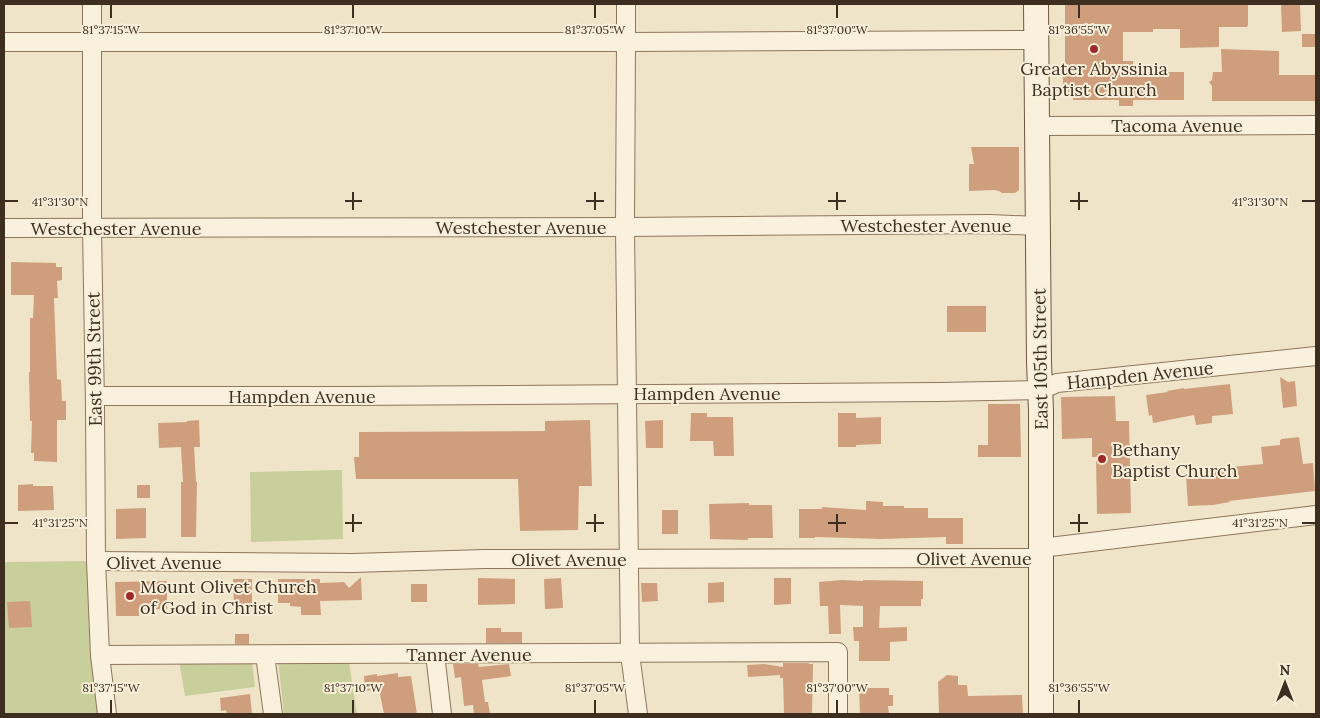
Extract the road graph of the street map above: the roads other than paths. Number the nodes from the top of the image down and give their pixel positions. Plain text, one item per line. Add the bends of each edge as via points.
1 (92, 4) edge
2 (626, 4) edge
3 (1036, 4) edge
4 (1037, 40) junction
5 (4, 42) edge
6 (626, 42) junction
7 (92, 43) junction
8 (1316, 125) edge
9 (1037, 126) junction
10 (1038, 226) junction
11 (624, 227) junction
12 (4, 228) edge
13 (92, 228) junction
14 (1316, 356) edge
15 (1040, 390) junction
16 (626, 394) junction
17 (95, 396) junction
18 (1316, 515) edge
19 (1041, 553) junction
20 (628, 558) junction
21 (96, 561) junction
22 (435, 654) junction
23 (630, 654) junction
24 (100, 655) junction
25 (265, 655) junction
26 (107, 714) edge
27 (273, 714) edge
28 (442, 714) edge
29 (638, 714) edge
30 (838, 714) edge
31 (1042, 714) edge

1 - 7 street, East 99th Street
2 - 6 street
3 - 4 main road, East 105th Street
4 - 6 street
4 - 9 main road, East 105th Street
5 - 7 street
6 - 7 street
6 - 11 street
7 - 13 street, East 99th Street
8 - 9 street, Tacoma Avenue
9 - 10 main road, East 105th Street
10 - 11 street, Westchester Avenue
10 - 15 main road, East 105th Street
11 - 13 street, Westchester Avenue
11 - 16 street
12 - 13 street, Westchester Avenue
13 - 17 street, East 99th Street
14 - 15 street, Hampden Avenue via 1057,383
15 - 16 street, Hampden Avenue
15 - 19 main road, East 105th Street
16 - 17 street, Hampden Avenue
16 - 20 street
17 - 21 street, East 99th Street
18 - 19 street, Olivet Avenue
19 - 20 street, Olivet Avenue
19 - 31 main road, East 105th Street
20 - 21 street, Olivet Avenue via 353,563
20 - 23 street
21 - 24 street, East 99th Street
22 - 23 street, Tanner Avenue
22 - 25 street, Tanner Avenue
22 - 28 street
23 - 29 street
23 - 30 street, Tanner Avenue via 838,652
24 - 25 street, Tanner Avenue
24 - 26 street, East 99th Street
25 - 27 street

